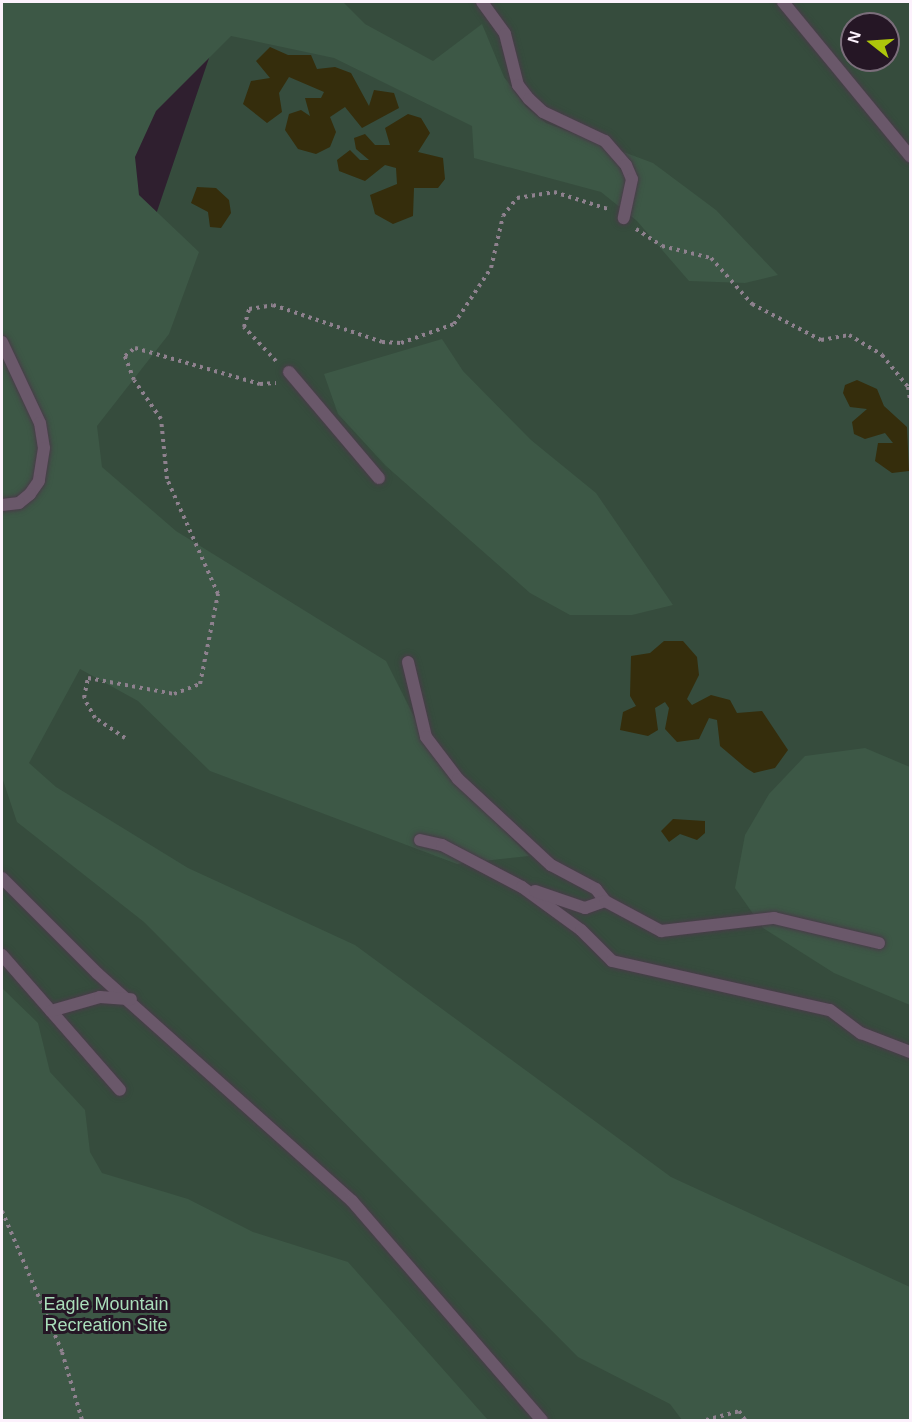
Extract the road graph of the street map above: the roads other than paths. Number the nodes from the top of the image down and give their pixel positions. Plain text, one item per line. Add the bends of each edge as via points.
1 (483, 2) edge
2 (783, 2) edge
3 (910, 156) edge
4 (624, 218) road end
5 (2, 342) edge
6 (289, 372) road end
7 (379, 478) dead end
8 (2, 505) edge
9 (408, 662) dead end
10 (420, 840) dead end
11 (2, 878) edge
12 (522, 887) junction
13 (605, 901) junction
14 (879, 943) dead end
15 (2, 955) edge
16 (132, 999) junction
17 (51, 1011) junction
18 (910, 1053) edge
19 (120, 1090) dead end
20 (542, 1420) edge

1 - 4 lane via 505,34 518,85 529,99 543,112 605,141 626,165 632,179
2 - 3 lane
5 - 8 lane via 40,423 44,448 39,481 30,494 19,503
6 - 7 lane
9 - 13 lane via 426,737 458,779 551,865 596,889
10 - 12 lane via 442,845
11 - 16 lane via 98,973
12 - 13 lane via 585,908
12 - 18 lane via 581,930 612,961 830,1010 861,1033
13 - 14 lane via 661,931 774,918
15 - 17 lane
16 - 17 lane via 100,997
16 - 20 lane via 352,1201
17 - 19 lane

